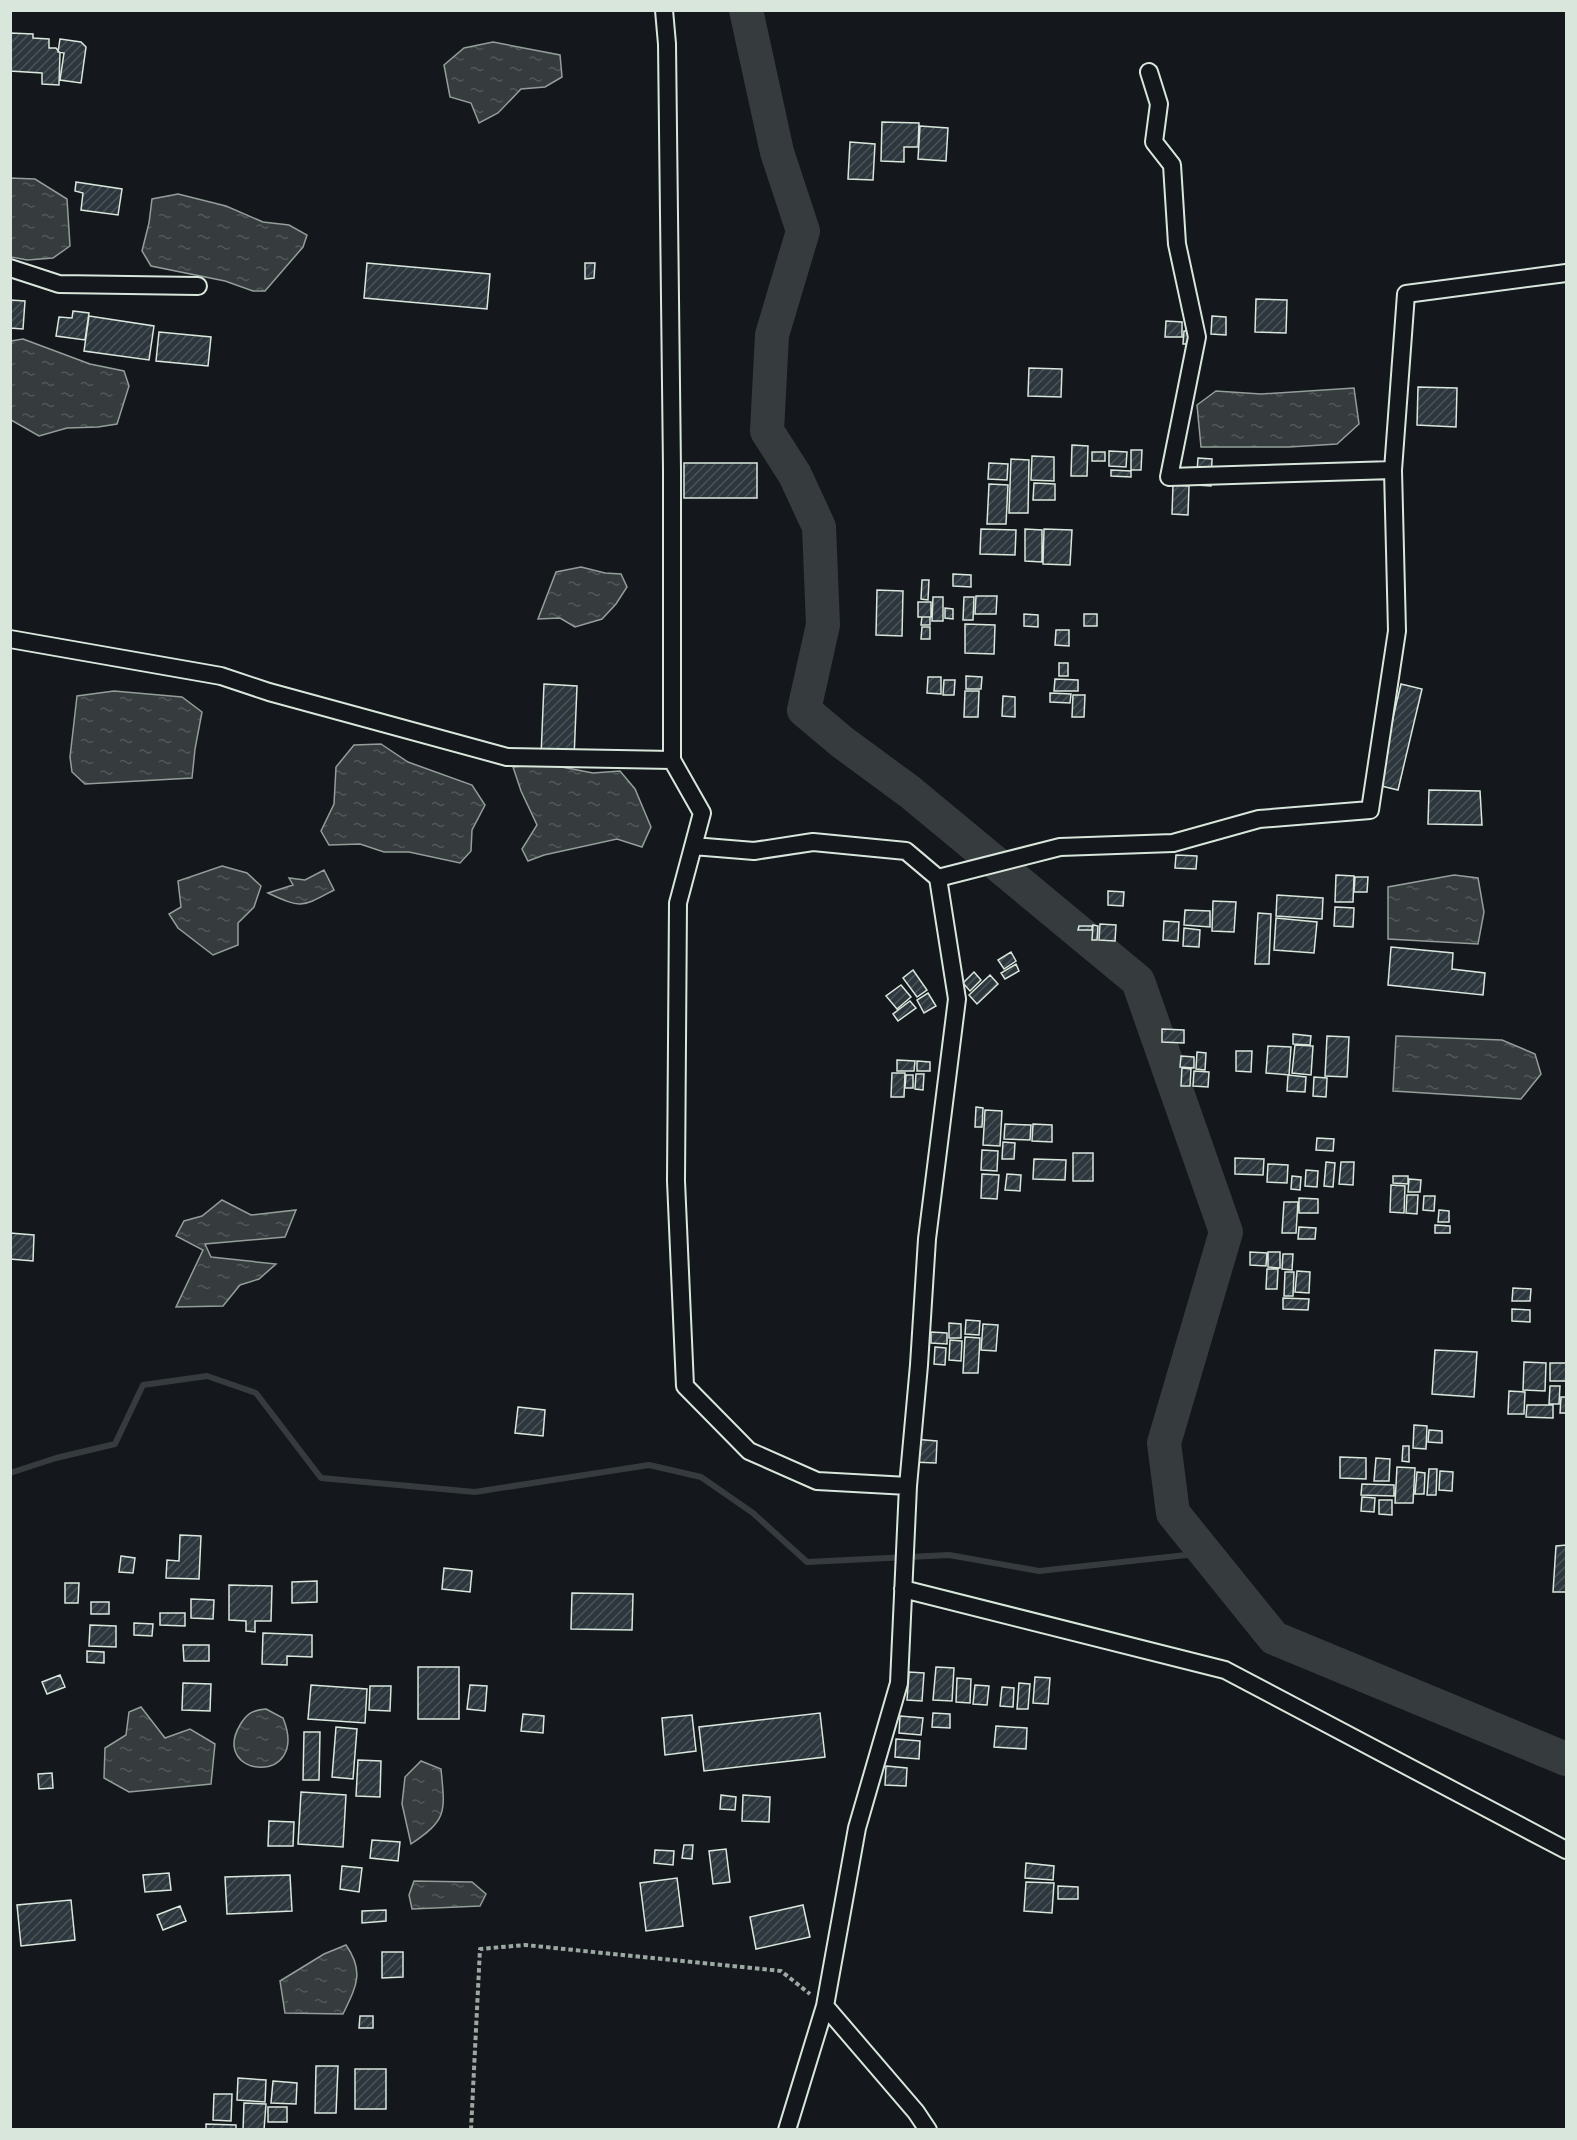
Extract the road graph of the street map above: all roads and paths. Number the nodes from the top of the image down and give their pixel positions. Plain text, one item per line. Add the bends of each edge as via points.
1 (664, 10) edge
2 (1149, 72) dead end
3 (10, 268) edge
4 (1566, 273) edge
5 (198, 286) dead end
6 (1393, 470) junction
7 (10, 639) edge
8 (672, 760) junction
9 (693, 846) junction
10 (938, 878) junction
11 (908, 1486) junction
12 (903, 1589) junction
13 (1566, 1850) edge
14 (825, 2006) junction
15 (471, 2130) edge
16 (787, 2130) edge
17 (928, 2130) edge

1 - 8 street via 672,469
2 - 6 street via 1159,104 1154,142 1172,165 1177,244 1197,337 1169,477
3 - 5 street via 59,284
4 - 6 street via 1406,294
6 - 10 street via 1397,631 1370,810 1260,819 1173,843 1060,847
7 - 8 street via 221,676 507,757
8 - 9 street via 702,813
9 - 10 street via 754,851 813,842 906,852
9 - 11 street via 678,903 676,1181 685,1386 749,1451 817,1481
10 - 11 street via 957,999 927,1239
11 - 12 street
12 - 13 street via 1225,1670
12 - 14 street via 899,1683 857,1828
14 - 15 path via 781,1971 525,1945 480,1949
14 - 16 street
14 - 17 street

